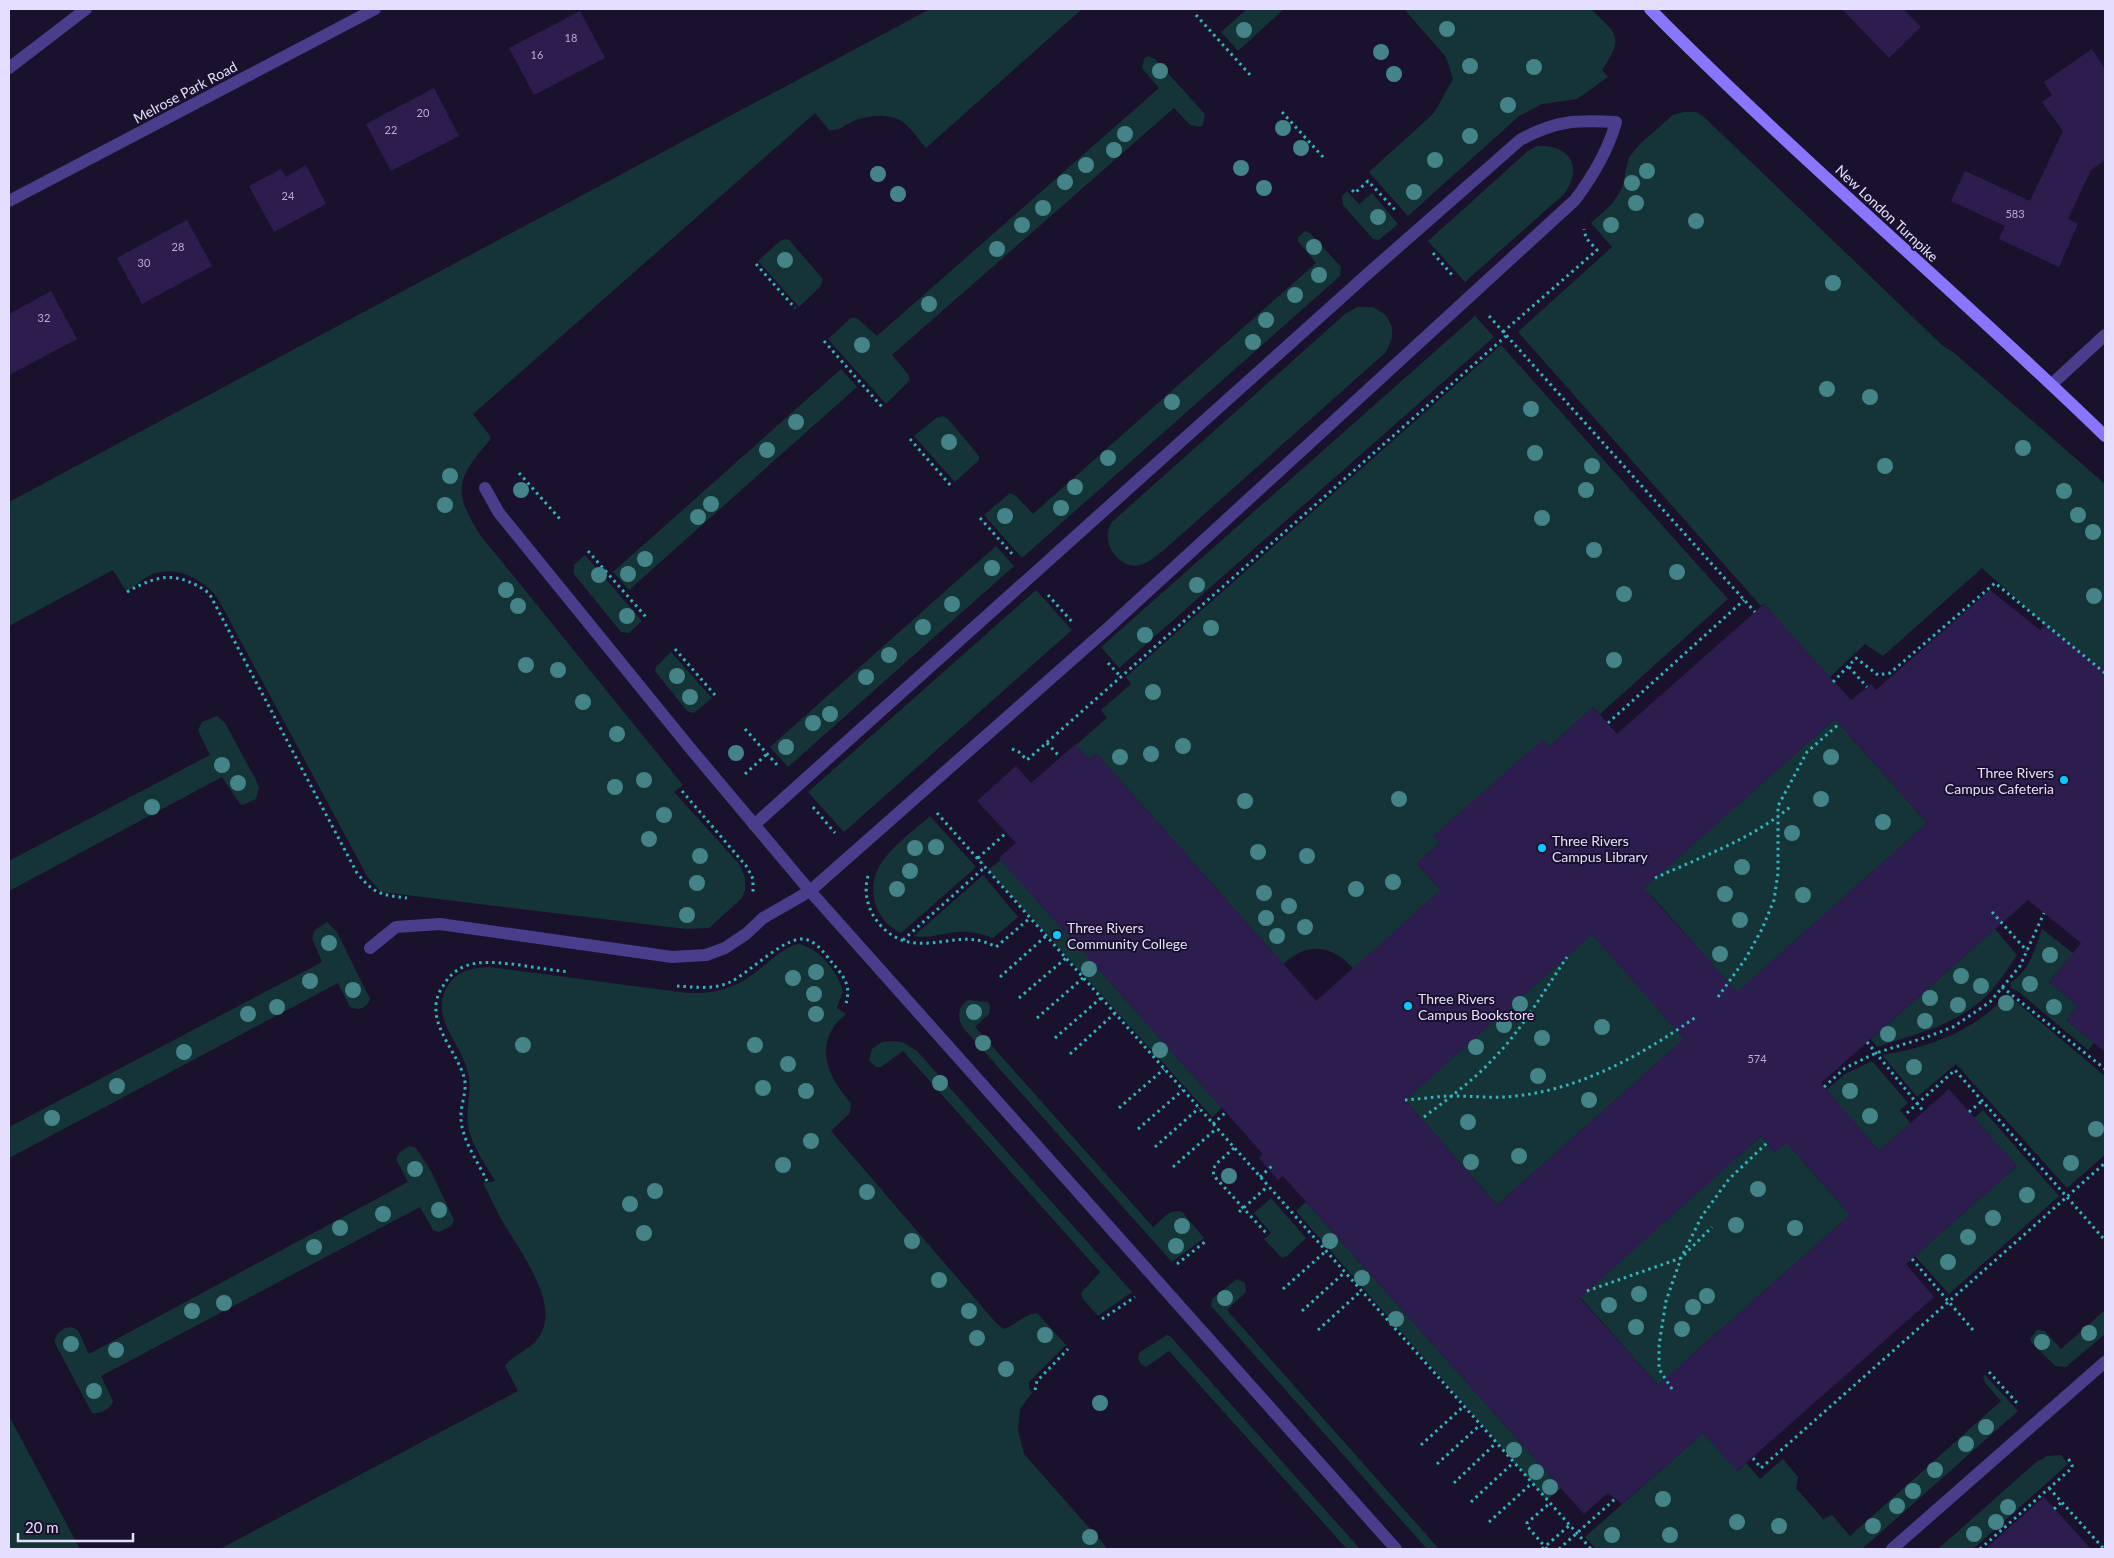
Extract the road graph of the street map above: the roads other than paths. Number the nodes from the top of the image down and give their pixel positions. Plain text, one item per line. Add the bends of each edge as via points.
1 (86, 9) edge
2 (375, 9) edge
3 (1650, 9) edge
4 (9, 68) edge
5 (9, 201) edge
6 (2105, 335) edge
7 (2052, 384) junction
8 (2105, 436) edge
9 (485, 488) dead end
10 (754, 825) junction
11 (810, 890) junction
12 (370, 948) dead end
13 (2105, 1362) edge
14 (1396, 1549) edge
15 (1892, 1549) edge

1 - 4 street
2 - 5 street, Melrose Park Road
3 - 7 main road, New London Turnpike via 1885,232
6 - 7 street
7 - 8 main road, New London Turnpike
9 - 10 street via 500,513
10 - 11 street
10 - 11 street via 1520,140 1555,124 1616,122 1598,165 1575,200 1108,628
11 - 12 street via 763,918 725,948 706,955 672,957 440,924 396,927
11 - 14 street
13 - 15 street

